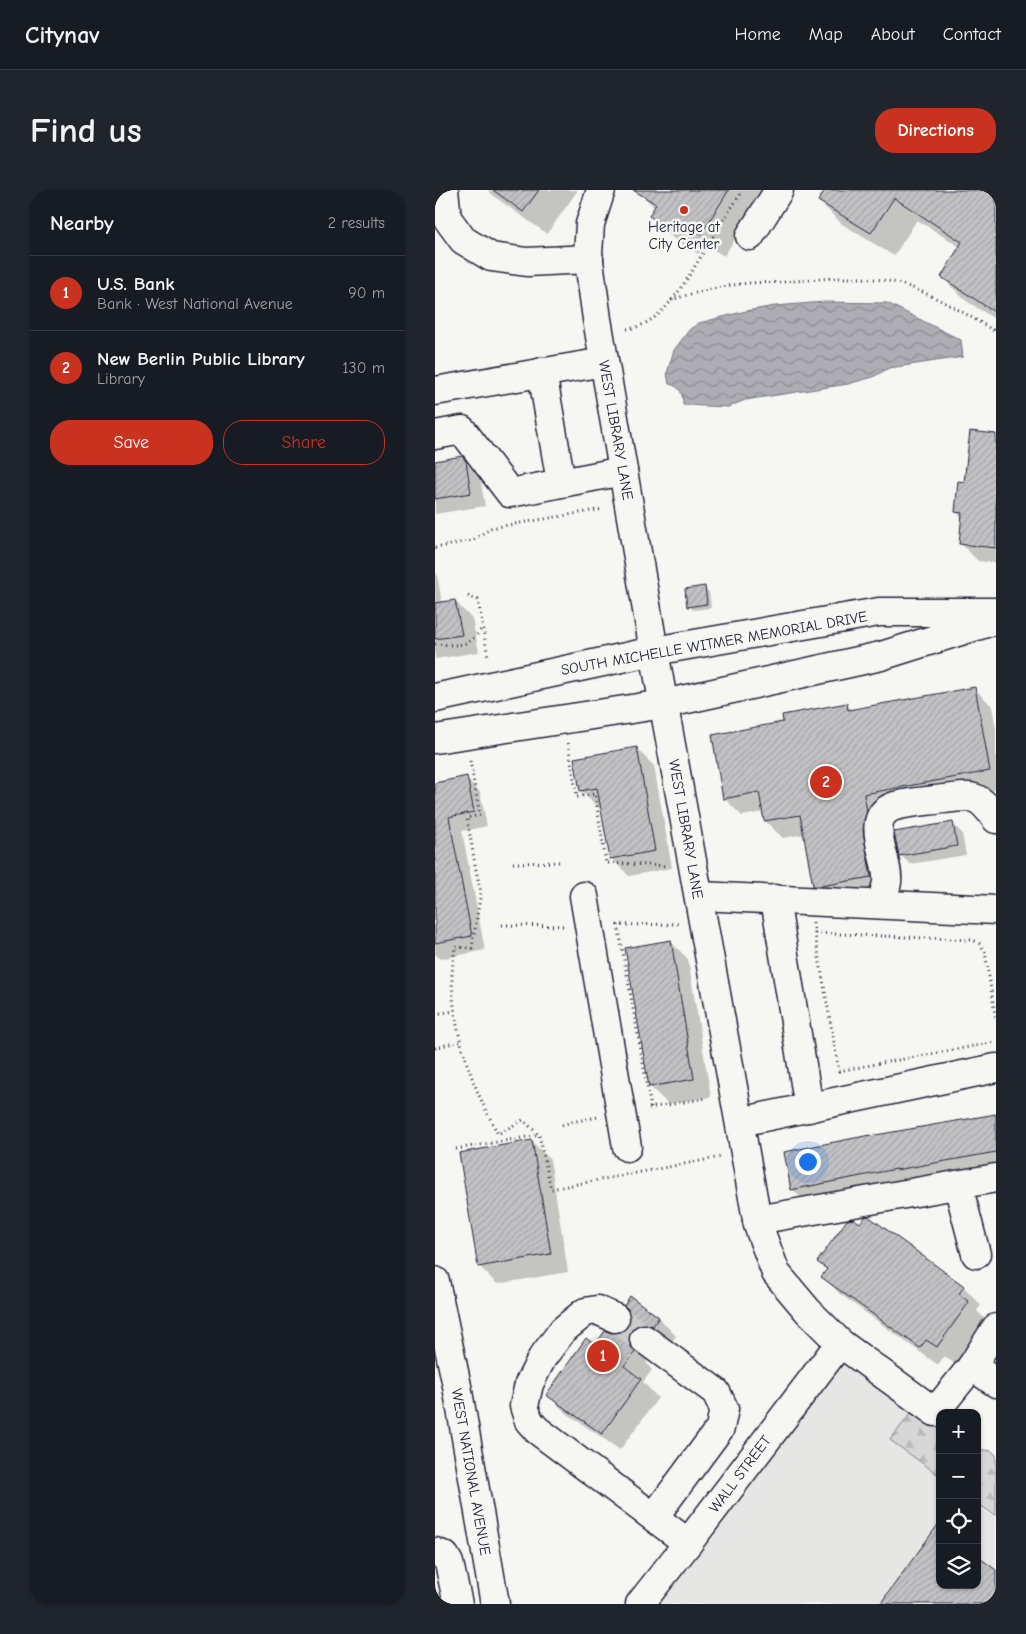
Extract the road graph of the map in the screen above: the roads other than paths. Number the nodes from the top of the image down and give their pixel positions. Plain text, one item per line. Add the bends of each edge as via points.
1 (444, 190) edge
2 (601, 190) edge
3 (779, 190) edge
4 (750, 236) dead end
5 (589, 259) junction
6 (604, 362) junction
7 (542, 372) junction
8 (435, 391) edge
9 (435, 434) edge
10 (623, 471) junction
11 (561, 482) junction
12 (996, 612) edge
13 (996, 620) edge
14 (654, 651) junction
15 (435, 698) edge
16 (664, 704) junction
17 (435, 739) edge
18 (996, 819) edge
19 (584, 896) dead end
20 (699, 896) junction
21 (775, 900) junction
22 (880, 904) junction
23 (996, 910) edge
24 (996, 1068) edge
25 (809, 1108) junction
26 (740, 1122) junction
27 (627, 1147) dead end
28 (996, 1178) edge
29 (959, 1185) junction
30 (757, 1220) junction
31 (976, 1254) dead end
32 (435, 1281) edge
33 (615, 1318) tunnel mouth
34 (996, 1328) edge
35 (644, 1339) tunnel mouth
36 (839, 1343) junction
37 (972, 1366) junction
38 (996, 1383) edge
39 (654, 1517) junction
40 (689, 1543) junction
41 (435, 1552) edge
42 (435, 1570) edge
43 (442, 1604) edge
44 (458, 1604) edge
45 (495, 1604) edge
46 (640, 1604) edge

1 - 5 street via 447,218 463,240 491,257 527,262
2 - 5 street, WEST LIBRARY LANE via 590,224
3 - 4 street
5 - 6 street, WEST LIBRARY LANE
6 - 7 street
6 - 10 street, WEST LIBRARY LANE
7 - 8 street
7 - 11 street
9 - 11 street via 462,430 510,492
10 - 11 street
10 - 14 street, WEST LIBRARY LANE
12 - 14 street, SOUTH MICHELLE WITMER MEMORIAL DRIVE via 879,612
13 - 16 street via 881,656
14 - 15 street, SOUTH MICHELLE WITMER MEMORIAL DRIVE
14 - 16 street, WEST LIBRARY LANE
16 - 17 street
16 - 20 street, WEST LIBRARY LANE
18 - 22 street via 978,798 965,796 894,806 882,814 877,828 888,881
19 - 27 street
20 - 21 street
20 - 26 street, WEST LIBRARY LANE
21 - 22 street
21 - 25 street
22 - 23 street
24 - 25 street
25 - 26 street
26 - 30 street, WEST LIBRARY LANE
28 - 29 street
29 - 30 street
29 - 31 street
30 - 36 street, WEST LIBRARY LANE via 776,1273
32 - 45 street, WEST NATIONAL AVENUE
33 - 39 street via 597,1310 585,1312 563,1330 542,1358 529,1384 524,1406 537,1430
34 - 37 street
35 - 39 street via 716,1392 724,1409 720,1428
36 - 37 street, WEST LIBRARY LANE via 928,1407
36 - 40 street, WALL STREET
37 - 38 street
39 - 40 street
40 - 46 street, WALL STREET
41 - 44 street via 445,1556 449,1563
42 - 43 street

